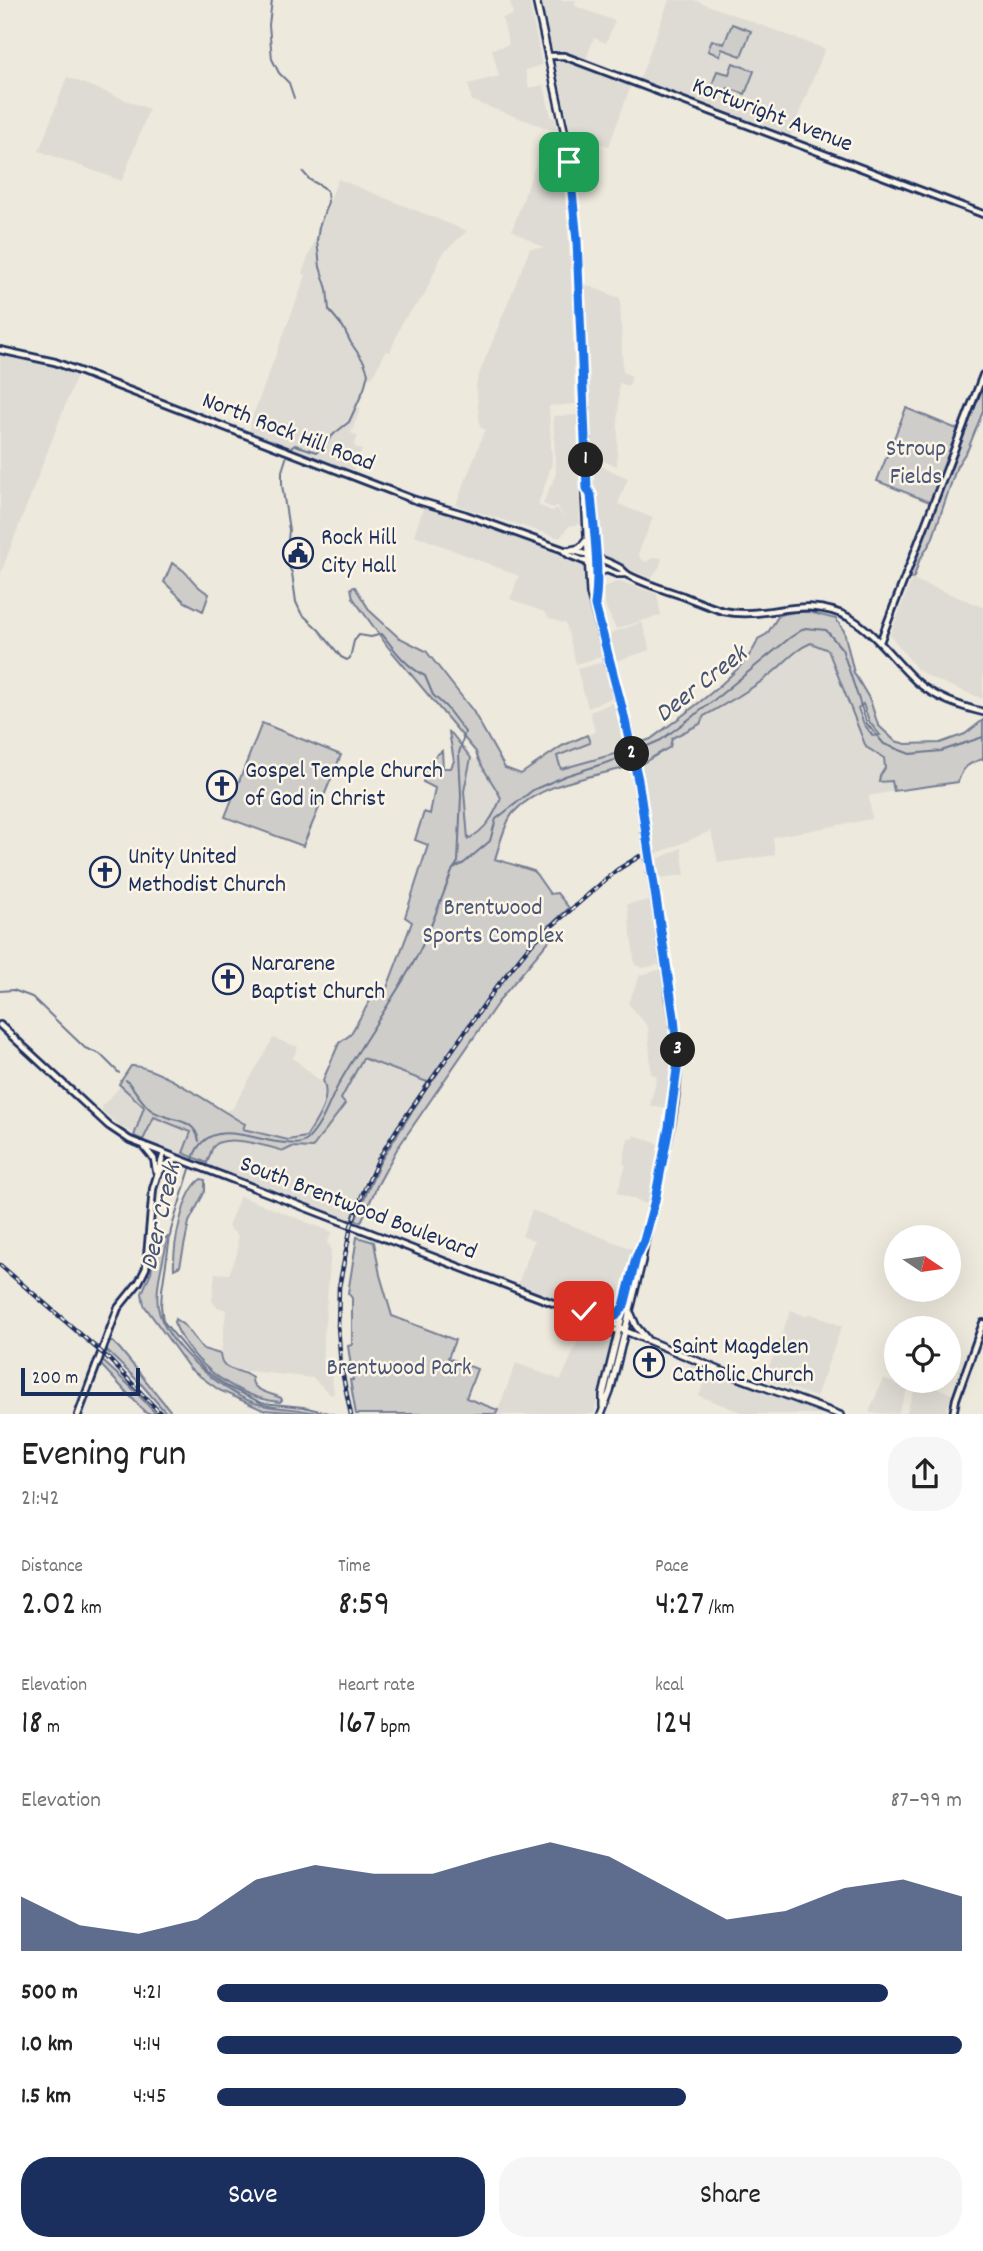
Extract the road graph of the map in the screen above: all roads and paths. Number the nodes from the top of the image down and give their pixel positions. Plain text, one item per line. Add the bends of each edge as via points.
1 (536, 0) edge
2 (548, 56) junction
3 (983, 214) edge
4 (0, 350) edge
5 (983, 375) edge
6 (587, 488) junction
7 (587, 538) junction
8 (567, 550) junction
9 (588, 559) junction
10 (595, 562) junction
11 (606, 570) junction
12 (628, 574) junction
13 (596, 578) junction
14 (595, 605) junction
15 (880, 642) junction
16 (983, 712) edge
17 (0, 1025) edge
18 (142, 1145) junction
19 (164, 1153) junction
20 (181, 1160) junction
21 (156, 1174) junction
22 (153, 1189) junction
23 (642, 1248) junction
24 (624, 1306) junction
25 (574, 1311) junction
26 (630, 1311) junction
27 (607, 1320) junction
28 (983, 1323) edge
29 (621, 1330) junction
30 (648, 1341) junction
31 (602, 1411) edge
32 (78, 1414) edge
33 (836, 1414) edge
34 (953, 1414) edge

1 - 2 main road
2 - 3 street, Kortwright Avenue via 564,56
2 - 6 main road via 567,139 574,208
4 - 8 street, North Rock Hill Road via 55,362 412,499
5 - 15 street
6 - 7 main road
6 - 10 main road
7 - 8 main road via 582,546
7 - 9 main road
8 - 9 street, North Rock Hill Road
9 - 10 street, North Rock Hill Road
9 - 14 main road
10 - 11 street
10 - 12 street
10 - 13 main road
11 - 12 street
11 - 13 main road
12 - 15 street via 740,614 809,606 828,610 848,617
13 - 14 main road
14 - 23 main road via 631,745 678,1062
15 - 16 street via 927,689 961,707
17 - 18 street, South Brentwood Boulevard via 94,1113
18 - 19 street, South Brentwood Boulevard
18 - 21 street via 154,1159
19 - 20 street, South Brentwood Boulevard
19 - 21 street
20 - 22 street via 164,1165
20 - 25 street, South Brentwood Boulevard
21 - 22 street
22 - 32 street via 146,1268 118,1308
23 - 24 main road
23 - 26 main road
24 - 27 main road
24 - 29 main road
25 - 27 street, South Brentwood Boulevard
25 - 29 street, South Brentwood Boulevard via 581,1318
26 - 29 main road
26 - 30 main road
27 - 29 street, South Brentwood Boulevard
28 - 34 street
29 - 30 main road, South Brentwood Boulevard
29 - 31 main road
30 - 33 main road, South Brentwood Boulevard

